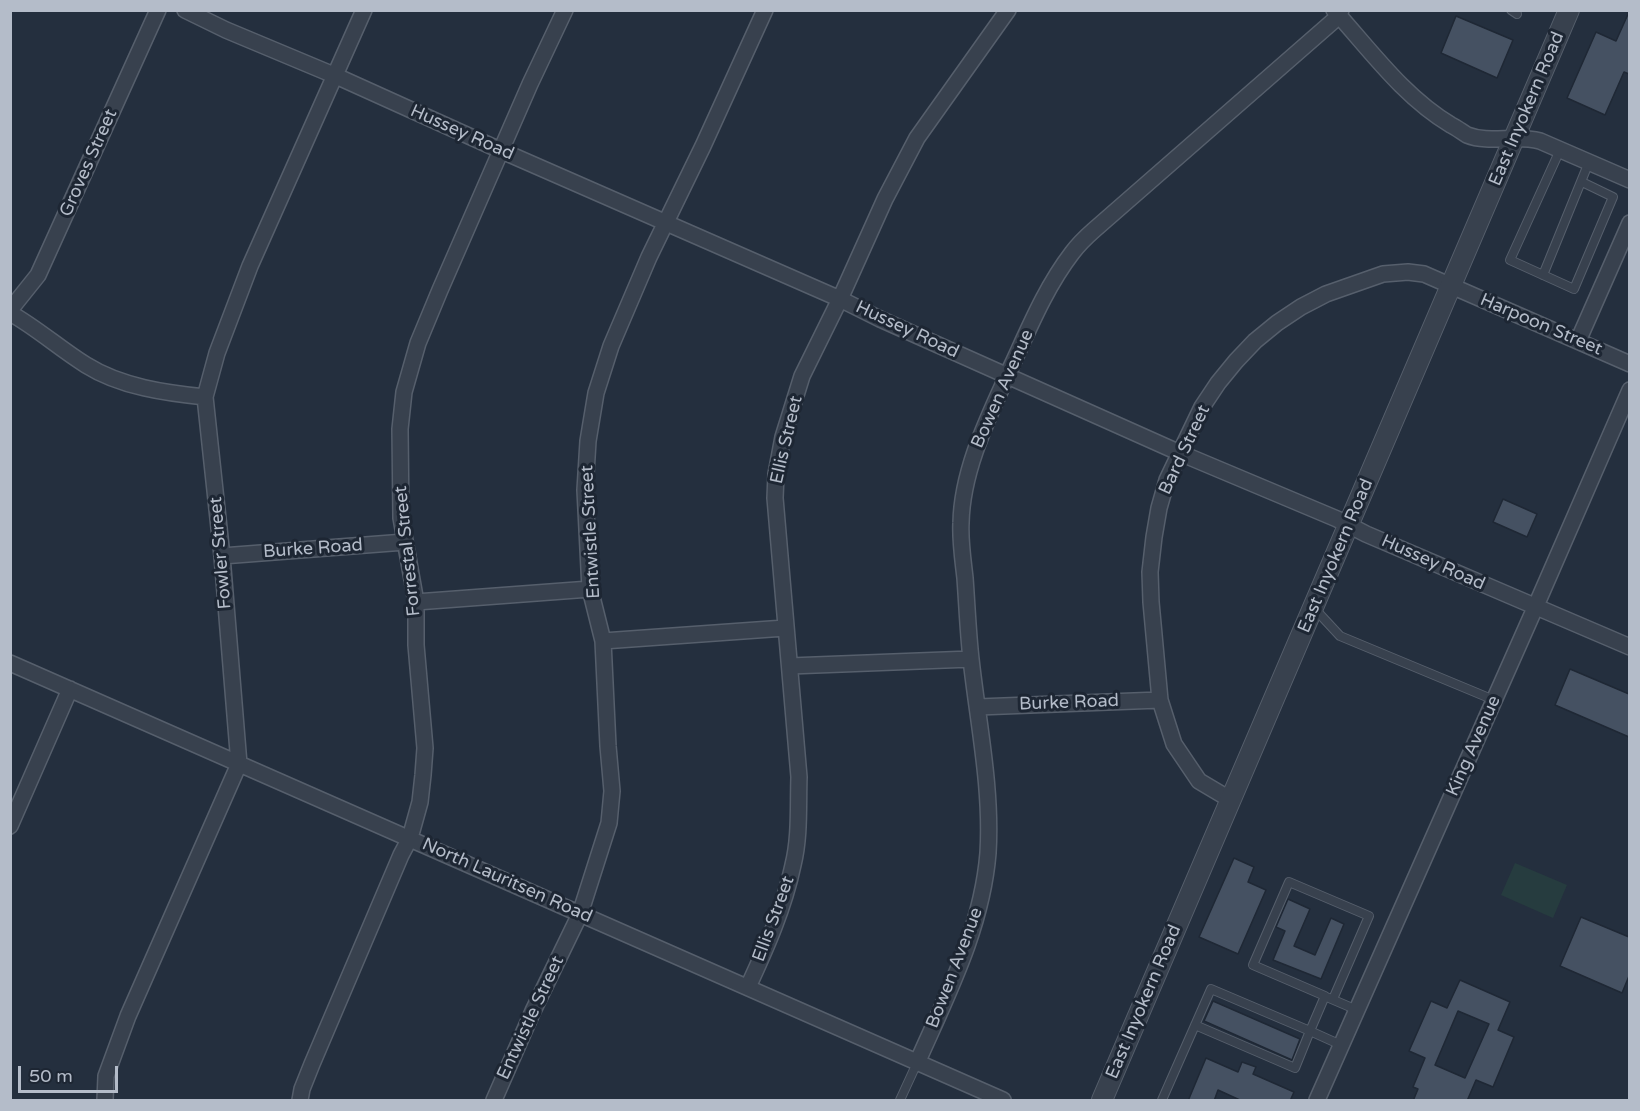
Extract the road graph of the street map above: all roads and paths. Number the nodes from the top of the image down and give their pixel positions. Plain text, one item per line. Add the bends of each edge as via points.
1 (158, 10) edge
2 (185, 10) edge
3 (364, 10) edge
4 (565, 10) edge
5 (765, 10) edge
6 (1008, 10) edge
7 (1569, 10) edge
8 (1338, 12) edge
9 (336, 76) junction
10 (1514, 137) junction
11 (1560, 150) junction
12 (502, 151) junction
13 (1589, 162) junction
14 (1629, 180) edge
15 (1582, 182) junction
16 (665, 222) junction
17 (1629, 223) edge
18 (1543, 275) junction
19 (1452, 287) junction
20 (840, 299) junction
21 (10, 312) edge
22 (1578, 341) junction
23 (1629, 364) edge
24 (1007, 375) junction
25 (1629, 390) edge
26 (206, 397) junction
27 (1180, 453) junction
28 (1349, 525) junction
29 (405, 542) junction
30 (222, 556) junction
31 (590, 589) junction
32 (416, 602) junction
33 (1313, 607) junction
34 (1535, 608) junction
35 (785, 628) junction
36 (603, 641) junction
37 (1629, 647) edge
38 (971, 659) junction
39 (10, 663) edge
40 (790, 666) junction
41 (70, 689) junction
42 (1160, 700) junction
43 (1494, 700) junction
44 (978, 707) junction
45 (239, 764) junction
46 (1231, 800) junction
47 (10, 826) edge
48 (410, 838) junction
49 (580, 914) junction
50 (748, 987) junction
51 (1329, 998) junction
52 (1357, 1010) junction
53 (1195, 1025) junction
54 (1310, 1032) junction
55 (1341, 1046) junction
56 (917, 1063) junction
57 (105, 1101) edge
58 (300, 1101) edge
59 (494, 1101) edge
60 (900, 1101) edge
61 (1003, 1101) edge
62 (1102, 1101) edge
63 (1162, 1101) edge
64 (1317, 1101) edge

1 - 21 street, Groves Street via 38,275
2 - 9 street, Hussey Road
3 - 9 street, Fowler Street
4 - 12 street, Forrestal Street
5 - 16 street, Entwistle Street
6 - 20 street, Ellis Street via 917,138
7 - 10 street, East Inyokern Road
8 - 10 street via 1405,91 1432,114 1467,135 1482,139
8 - 24 street, Bowen Avenue via 1073,251 1043,298
9 - 12 street, Hussey Road
9 - 26 street, Fowler Street via 250,266 217,353
10 - 11 street via 1540,141
10 - 19 street, East Inyokern Road
11 - 13 street
11 - 18 lane via 1510,260
12 - 16 street, Hussey Road
12 - 29 street, Forrestal Street via 418,343 404,392 400,429
13 - 14 street
13 - 15 lane
15 - 18 lane
15 - 18 lane via 1613,197 1574,289
16 - 20 street, Hussey Road
16 - 31 street, Entwistle Street via 611,346 596,393 585,490
17 - 22 street
19 - 22 street, Harpoon Street
19 - 27 street, Bard Street via 1424,274 1383,274 1301,307 1255,341 1236,361 1202,407
19 - 28 street, East Inyokern Road
20 - 24 street, Hussey Road
20 - 35 street, Ellis Street via 802,376 776,474
21 - 26 street via 87,366 110,377
22 - 23 street, Harpoon Street
24 - 27 street, Hussey Road
24 - 38 street, Bowen Avenue via 973,457 961,523
25 - 34 street, King Avenue
26 - 30 street, Fowler Street
27 - 28 street, Hussey Road
27 - 42 street, Bard Street via 1159,508 1150,572
28 - 33 street, East Inyokern Road
28 - 34 street, Hussey Road
29 - 30 street, Burke Road
29 - 32 street, Forrestal Street
30 - 45 street, Fowler Street
31 - 32 street
31 - 36 street, Entwistle Street
32 - 48 street, Forrestal Street via 425,748 420,802
33 - 43 lane via 1340,636
33 - 46 street, East Inyokern Road
34 - 37 street, Hussey Road
34 - 43 street, King Avenue
35 - 36 street
35 - 40 street, Ellis Street
36 - 49 street, Entwistle Street via 612,791 609,823
38 - 40 street
38 - 44 street, Bowen Avenue
39 - 41 street, North Lauritsen Road
40 - 50 street, Ellis Street via 799,777 794,864 768,943
41 - 45 street, North Lauritsen Road
41 - 47 street
42 - 44 street, Burke Road
42 - 46 street, Bard Street via 1174,744 1199,781
43 - 52 street, King Avenue
44 - 56 street, Bowen Avenue via 988,803 988,853 982,896 970,939
45 - 48 street, North Lauritsen Road
45 - 57 street, Fowler Street via 128,1016 106,1076
46 - 62 street, East Inyokern Road
48 - 49 street, North Lauritsen Road
48 - 58 street, Forrestal Street via 312,1064
49 - 50 street, North Lauritsen Road
49 - 59 street, Entwistle Street via 532,1011
50 - 56 street, North Lauritsen Road
51 - 51 lane via 1253,965 1289,882 1369,916
51 - 52 lane
51 - 54 lane
52 - 55 street, King Avenue
53 - 54 lane via 1295,1068
53 - 54 lane via 1211,988
53 - 63 lane
54 - 55 lane
55 - 64 street, King Avenue
56 - 60 lane
56 - 61 street, North Lauritsen Road

